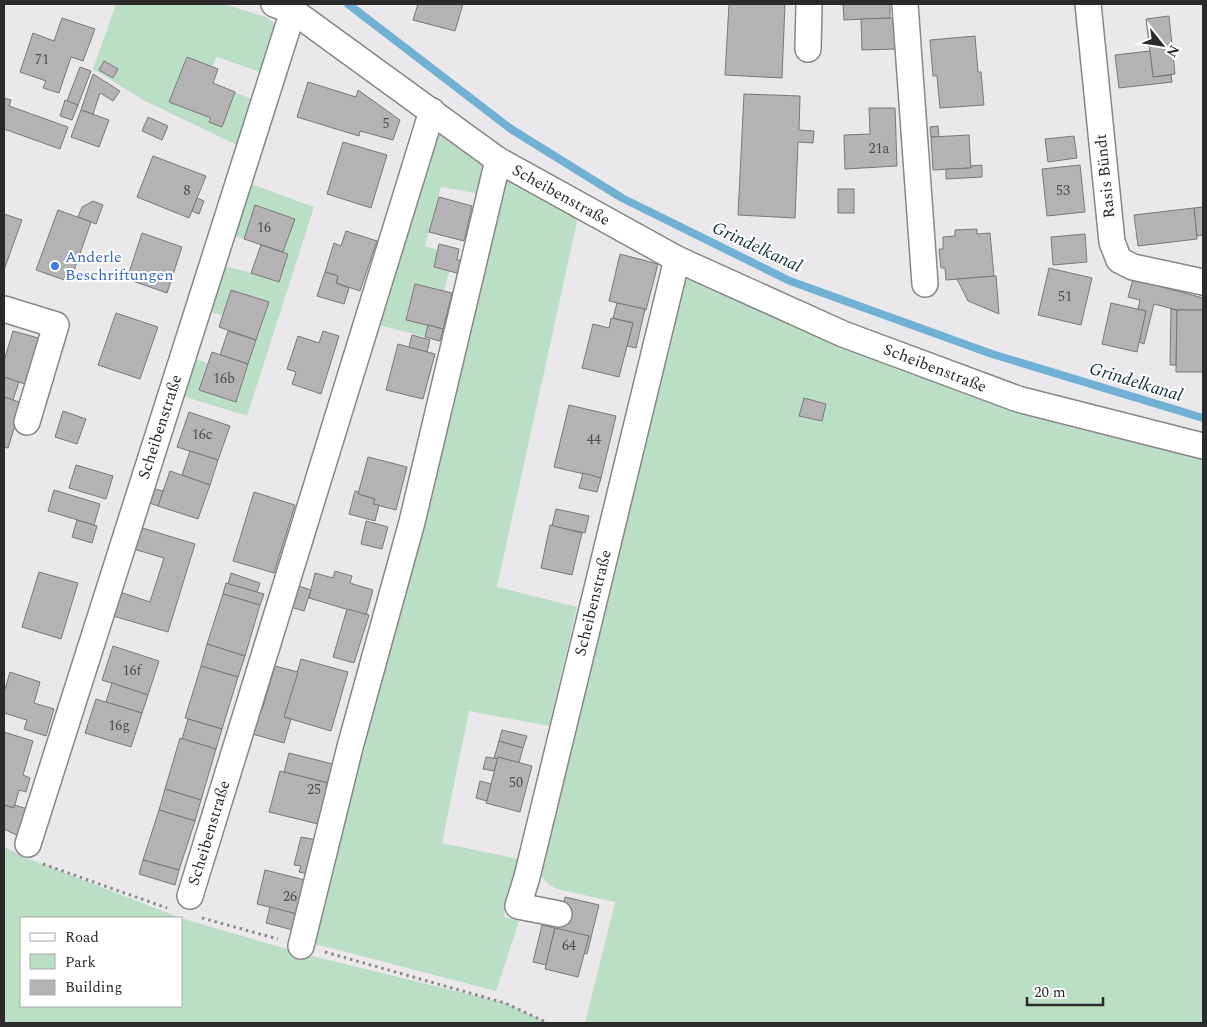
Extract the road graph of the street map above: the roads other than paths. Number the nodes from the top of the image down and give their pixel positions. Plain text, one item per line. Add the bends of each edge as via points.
1 (809, 4) edge
2 (905, 4) edge
3 (1088, 4) edge
4 (284, 7) edge
5 (808, 50) dead end
6 (432, 111) junction
7 (498, 160) junction
8 (677, 258) junction
9 (1203, 282) edge
10 (925, 284) dead end
11 (4, 309) edge
12 (27, 422) dead end
13 (1203, 446) edge
14 (28, 844) dead end
15 (190, 896) dead end
16 (559, 914) dead end
17 (301, 946) dead end

1 - 5 street
2 - 10 street
3 - 9 street, Rasis Bündt via 1112,242 1118,260 1133,268
4 - 6 street, Scheibenstraße
4 - 14 street, Scheibenstraße
6 - 7 street, Scheibenstraße
6 - 15 street, Scheibenstraße
7 - 8 street, Scheibenstraße
7 - 17 street, Scheibenstraße via 412,522 350,747
8 - 13 street, Scheibenstraße via 843,334 1018,399
8 - 16 street, Scheibenstraße via 518,906
11 - 12 street via 56,325

